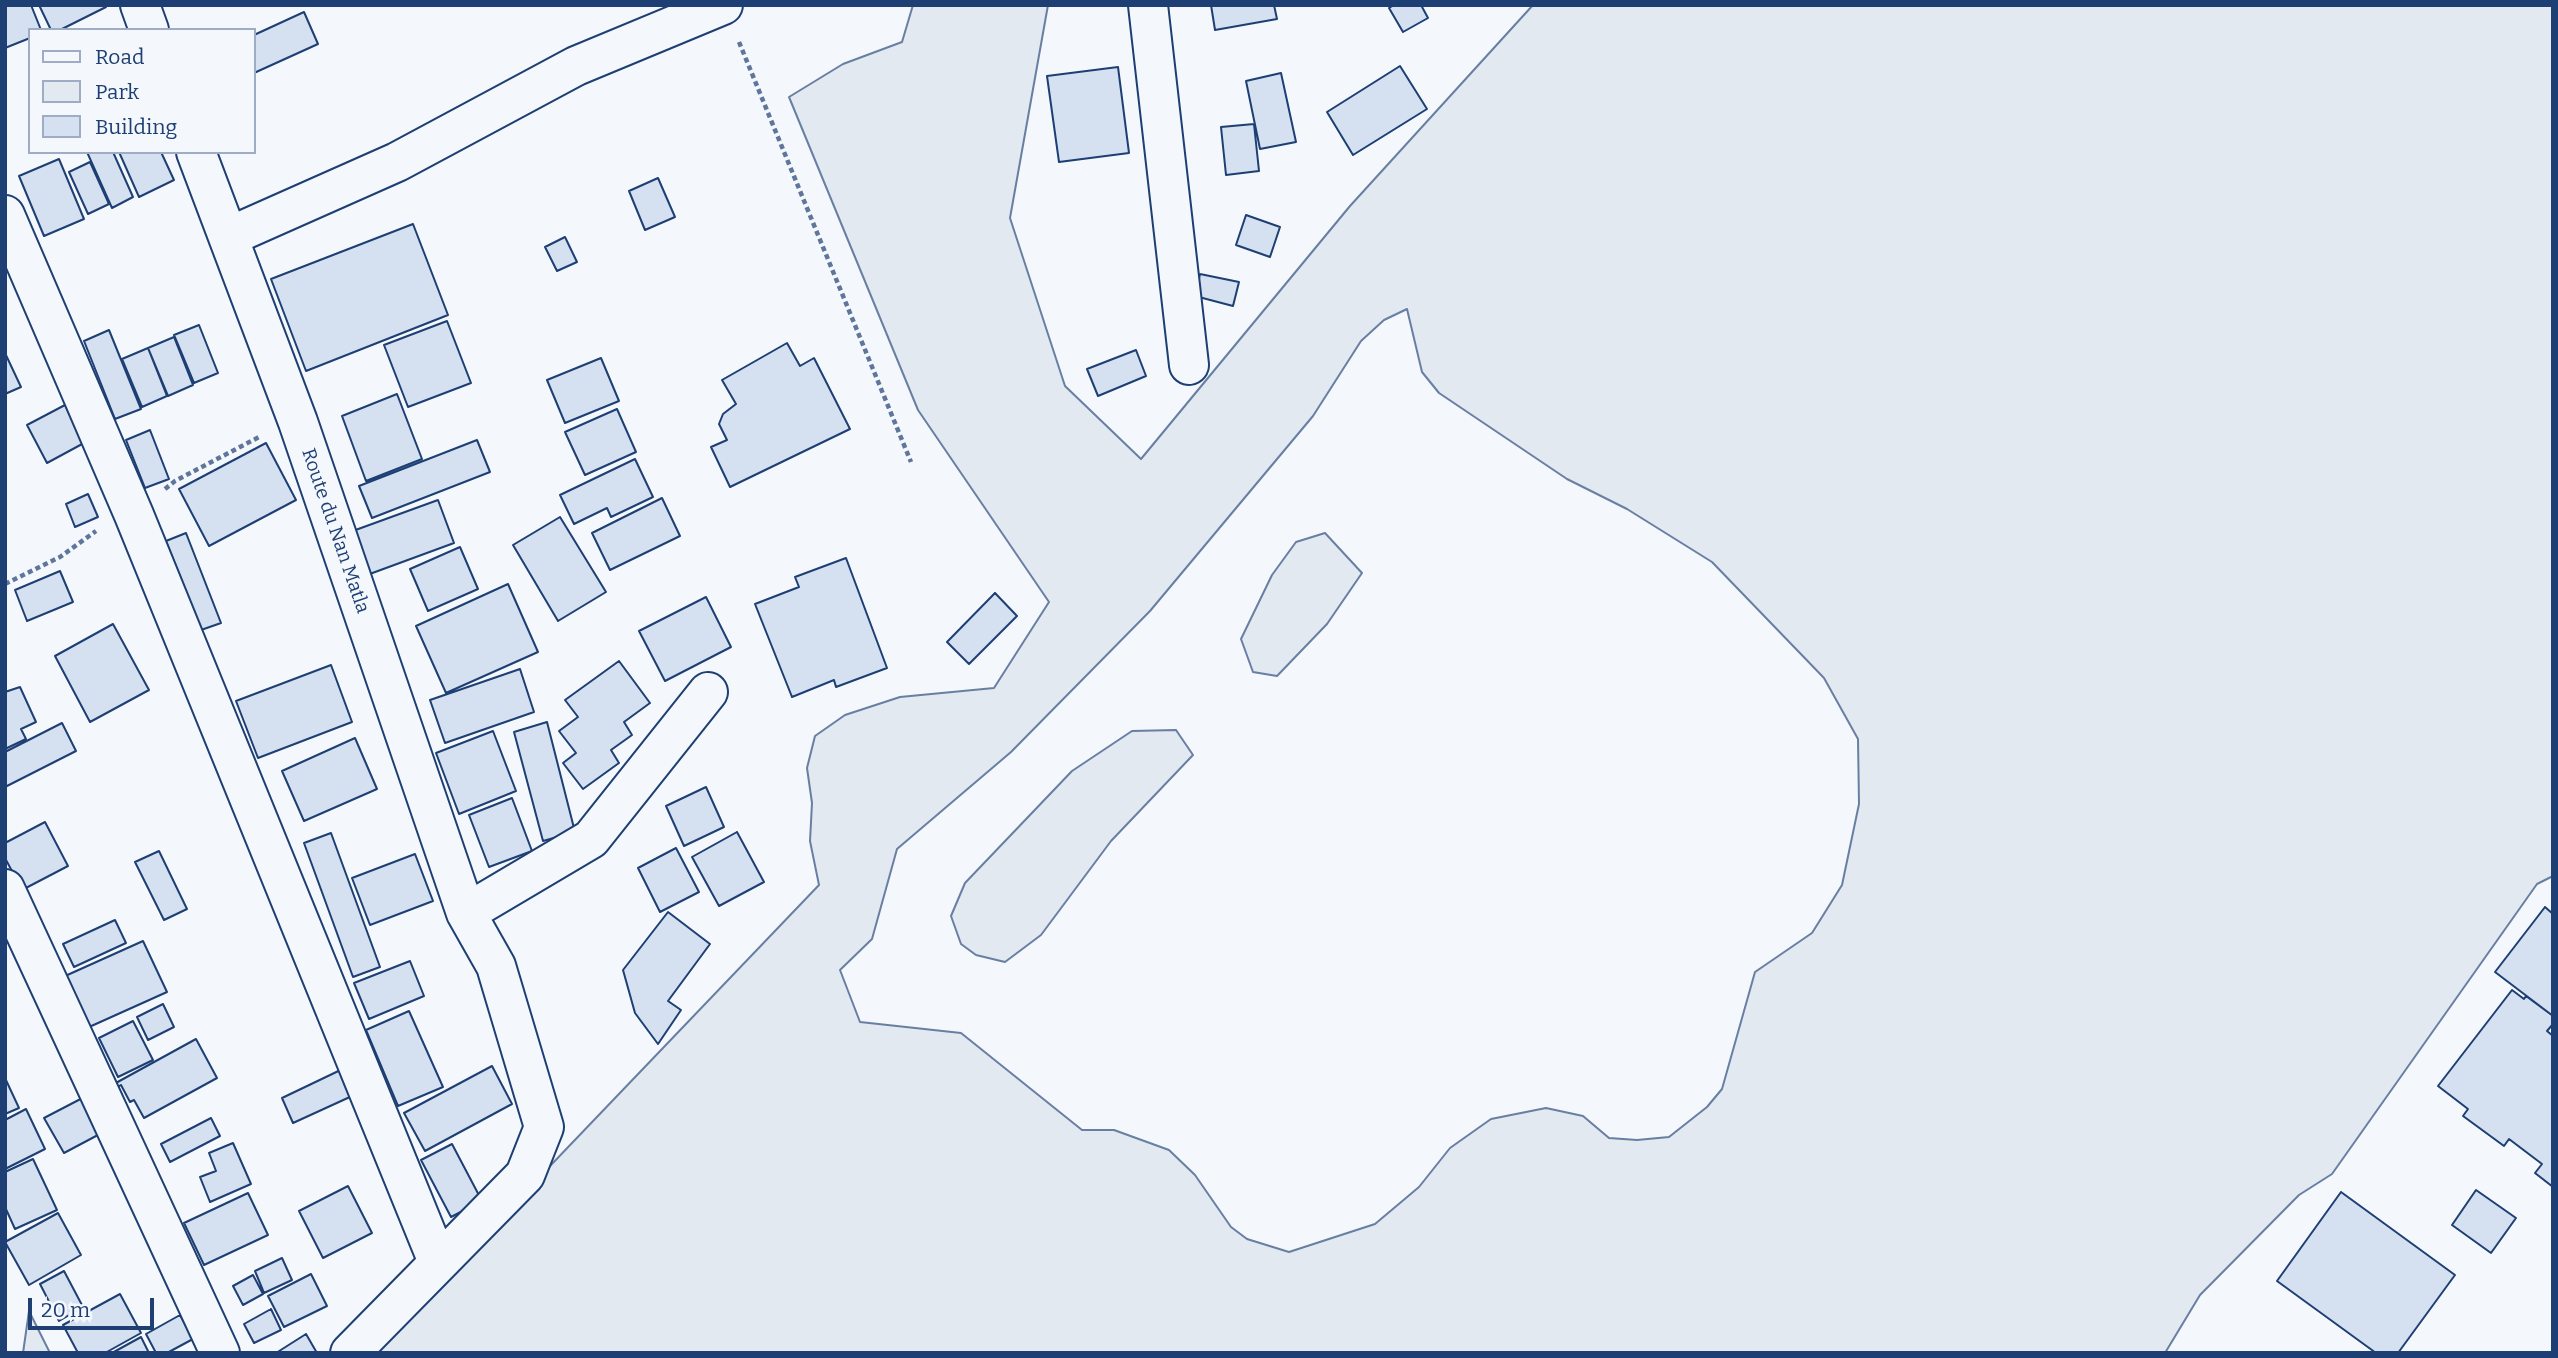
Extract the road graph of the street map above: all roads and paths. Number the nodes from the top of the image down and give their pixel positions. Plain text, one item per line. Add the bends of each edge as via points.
1 (140, 5) edge
2 (1148, 5) edge
3 (728, 18) edge
4 (148, 28) edge
5 (197, 154) edge
6 (5, 215) edge
7 (228, 237) junction
8 (1189, 365) dead end
9 (911, 462) dead end
10 (709, 692) dead end
11 (5, 889) edge
12 (466, 913) junction
13 (438, 1262) junction
14 (220, 1353) edge
15 (350, 1353) edge

1 - 4 street
2 - 8 street
3 - 7 street via 576,66 397,162
3 - 9 path
5 - 7 street, Route du Nan Matla
6 - 13 street via 135,515
7 - 12 street, Route du Nan Matla via 298,422
10 - 12 street via 591,839
11 - 14 street
12 - 13 street, Route du Nan Matla via 496,966 544,1127 525,1175
13 - 15 street, Route du Nan Matla

